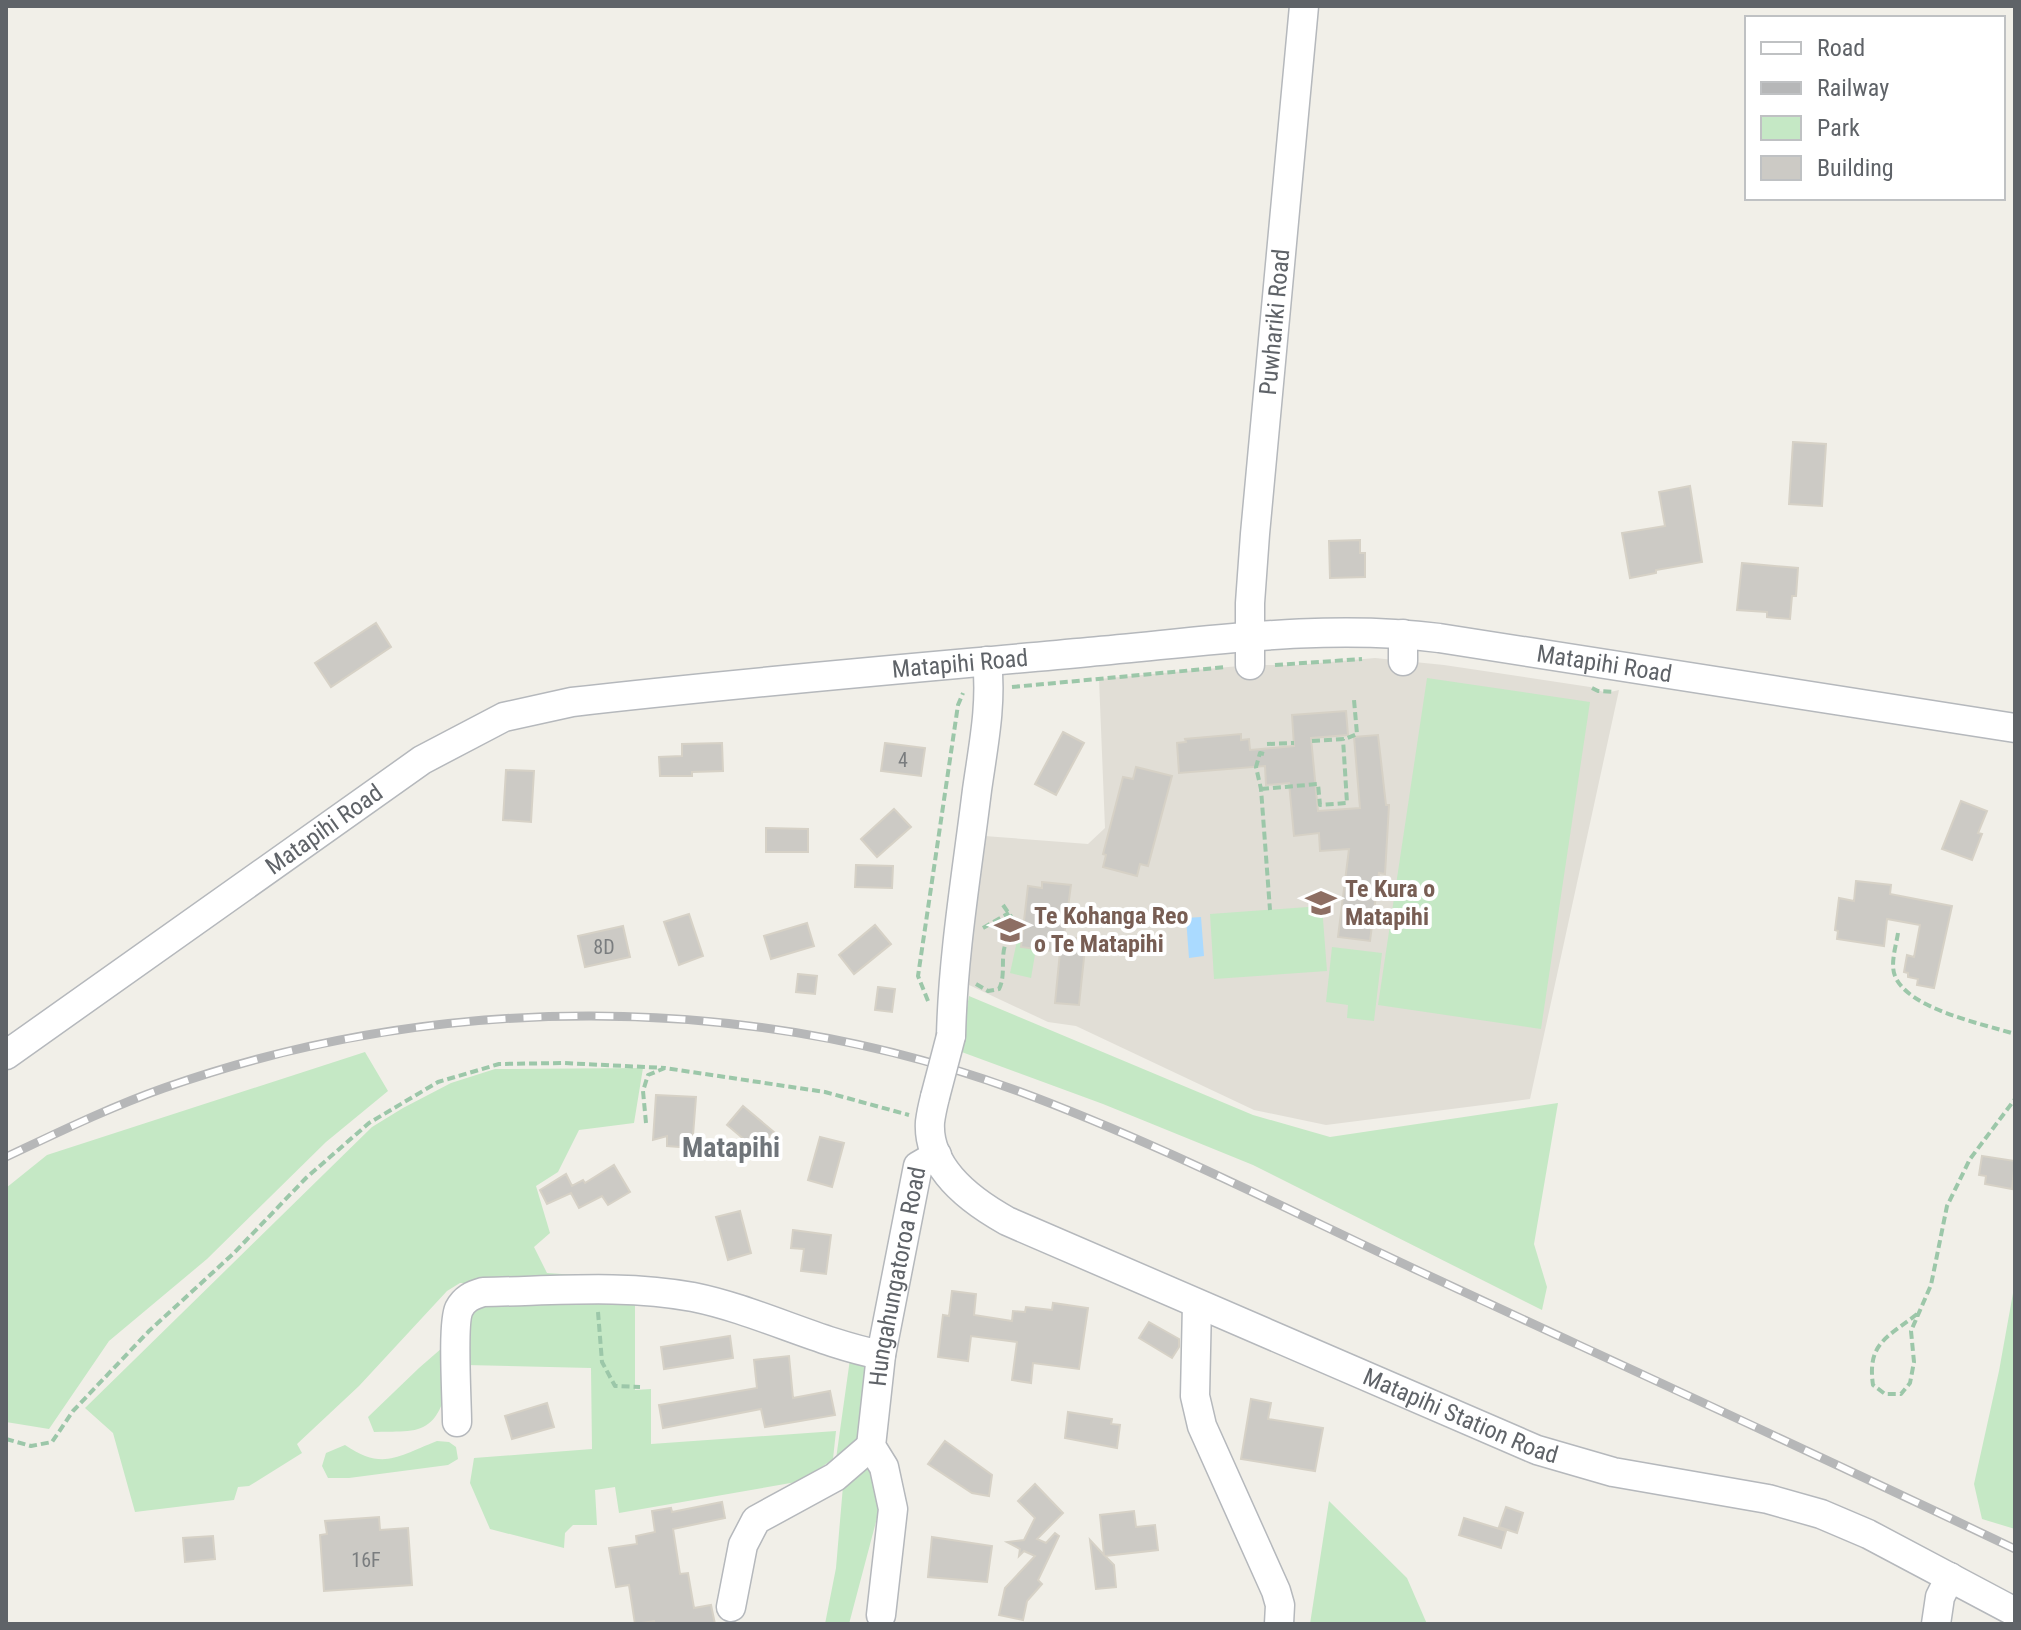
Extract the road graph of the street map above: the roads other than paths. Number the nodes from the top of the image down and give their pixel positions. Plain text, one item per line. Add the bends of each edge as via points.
1 (1304, 6) edge
2 (1251, 652) junction
3 (987, 661) junction
4 (2015, 728) edge
5 (6, 1055) edge
6 (937, 1155) junction
7 (1197, 1304) junction
8 (881, 1355) junction
9 (457, 1422) dead end
10 (871, 1446) junction
11 (1950, 1577) junction
12 (731, 1607) dead end
13 (2015, 1612) edge
14 (881, 1615) dead end
15 (1279, 1624) edge
16 (1936, 1624) edge

1 - 2 street, Puwhariki Road via 1255,534
2 - 3 street, Matapihi Road
2 - 4 street, Matapihi Road via 1359,632 1403,647
3 - 5 street, Matapihi Road via 603,698 504,717 422,760 368,796
3 - 6 street, Hungahungatoroa Road, bridge via 986,732 959,923 951,1036 932,1110
6 - 7 street, Matapihi Station Road via 957,1185 1007,1221
6 - 8 street, Hungahungatoroa Road via 918,1166
7 - 11 street, Matapihi Station Road via 1537,1450 1613,1472 1808,1510
7 - 15 street via 1195,1396 1202,1426 1276,1591
8 - 9 street via 693,1297 483,1292 464,1301 456,1317
8 - 10 street, Hungahungatoroa Road
10 - 12 street via 835,1477 756,1520 743,1545
10 - 14 street via 884,1467 893,1509
11 - 13 street, Matapihi Station Road
11 - 16 street

